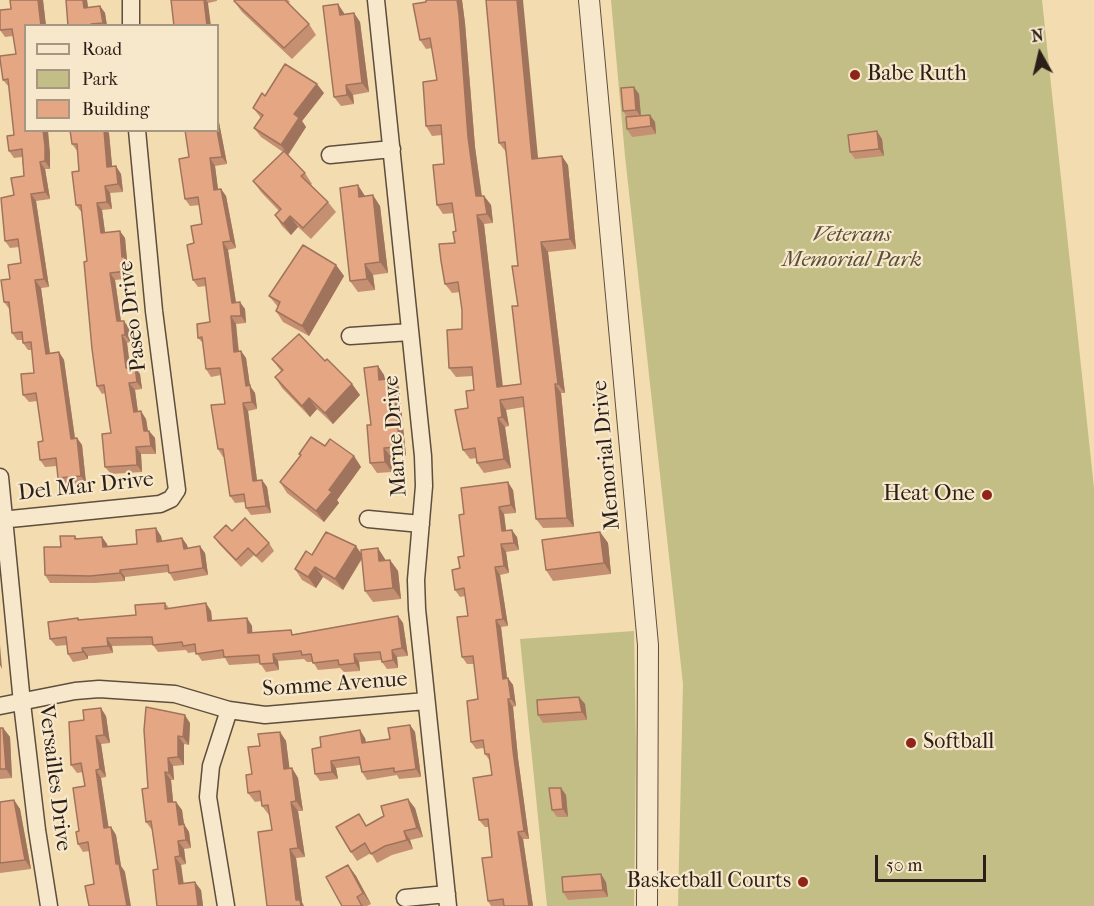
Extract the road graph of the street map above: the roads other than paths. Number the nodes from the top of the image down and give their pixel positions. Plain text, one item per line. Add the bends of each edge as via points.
1 (130, 0) edge
2 (376, 0) edge
3 (589, 0) edge
4 (130, 24) edge
5 (137, 132) edge
6 (392, 149) junction
7 (330, 155) dead end
8 (411, 332) junction
9 (350, 336) dead end
10 (0, 477) edge
11 (175, 495) joint
12 (3, 519) edge
13 (368, 519) dead end
14 (421, 524) junction
15 (426, 701) junction
16 (22, 704) junction
17 (0, 706) edge
18 (229, 710) junction
19 (405, 898) dead end
20 (447, 900) edge
21 (43, 906) edge
22 (49, 906) edge
23 (226, 906) edge
24 (647, 906) edge

1 - 4 street
2 - 6 street, Marne Drive
3 - 24 street, Memorial Drive via 648,645
5 - 11 street, Paseo Drive via 154,311 178,478
6 - 7 street
6 - 8 street, Marne Drive
8 - 9 street
8 - 14 street, Marne Drive via 423,456
10 - 12 street, Versailles Drive
11 - 12 street, Del Mar Drive via 159,504
12 - 16 street, Versailles Drive
13 - 14 street
14 - 15 street, Marne Drive via 417,609
15 - 18 street, Somme Avenue via 284,715
15 - 20 street, Marne Drive
16 - 17 street, Somme Avenue
16 - 18 street, Somme Avenue via 75,691 147,691 197,699
16 - 22 street, Versailles Drive
18 - 23 street via 211,766 208,797
19 - 20 street
21 - 22 street

